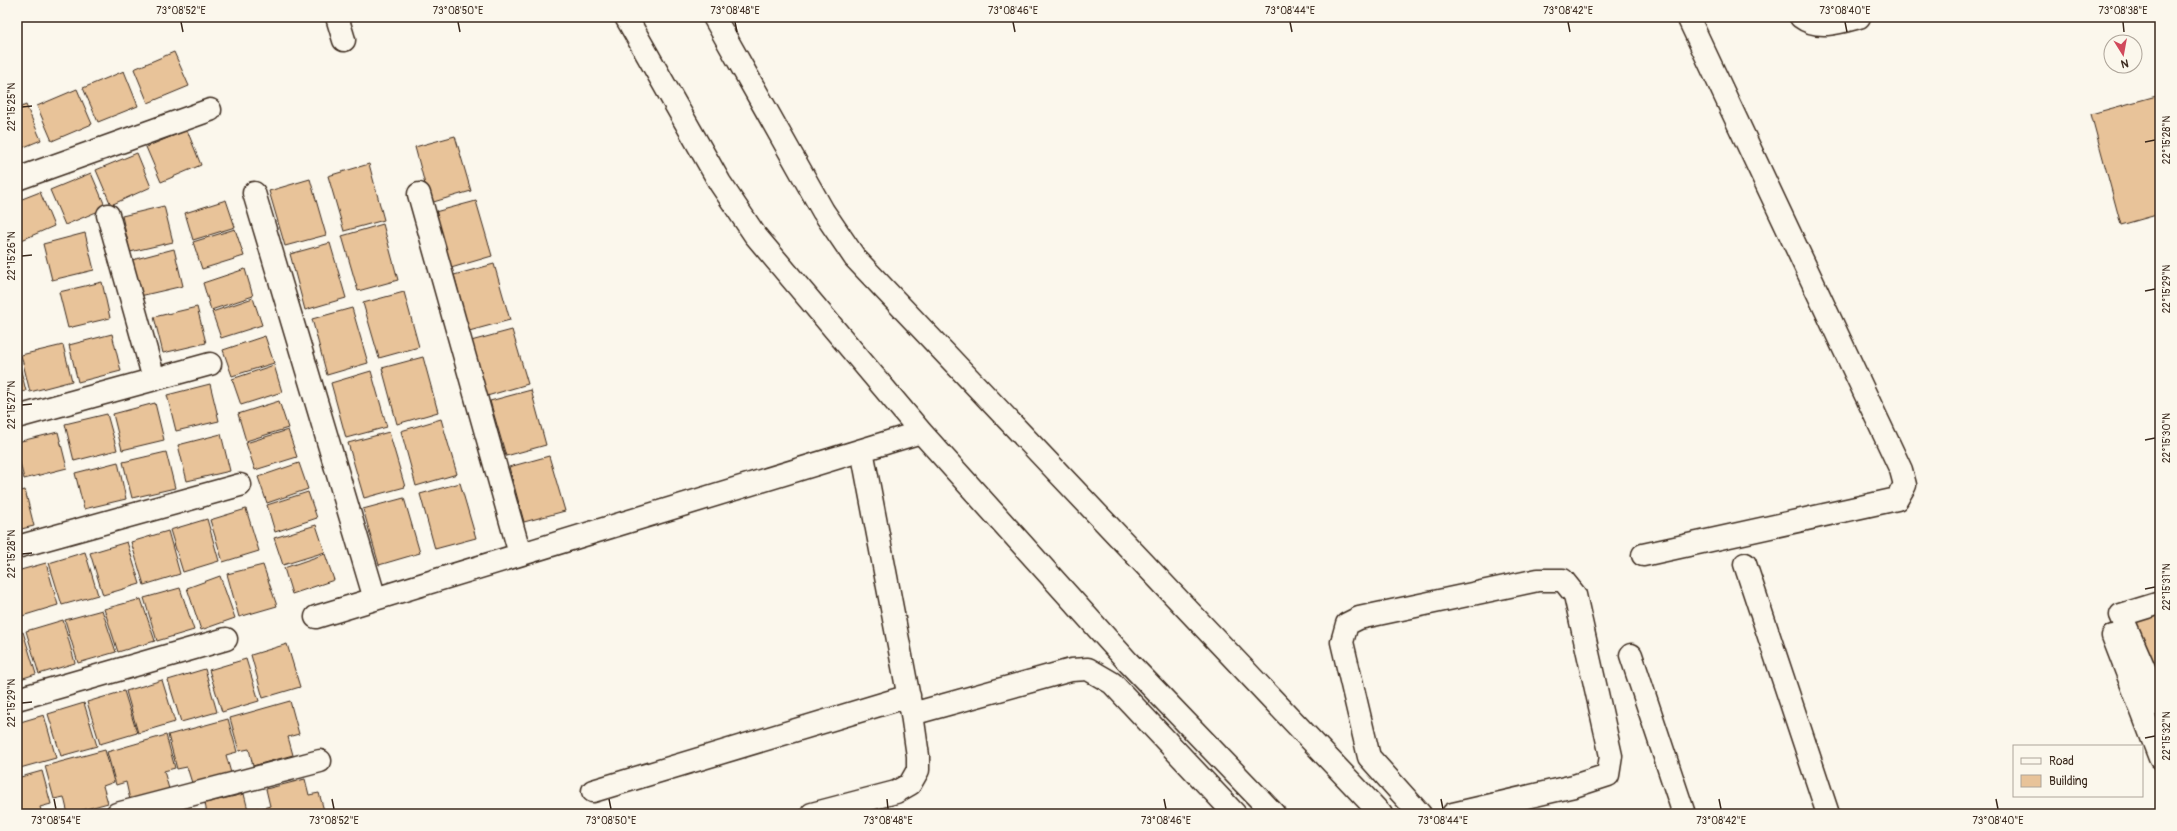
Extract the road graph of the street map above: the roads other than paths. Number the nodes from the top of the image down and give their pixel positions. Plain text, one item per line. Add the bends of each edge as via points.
1 (337, 17) edge
2 (626, 17) edge
3 (714, 17) edge
4 (1688, 17) edge
5 (1801, 17) edge
6 (1859, 17) edge
7 (344, 40) dead end
8 (210, 110) dead end
9 (17, 179) edge
10 (254, 193) dead end
11 (419, 194) dead end
12 (108, 215) dead end
13 (210, 364) dead end
14 (154, 379) junction
15 (17, 417) edge
16 (921, 432) junction
17 (862, 450) junction
18 (240, 485) dead end
19 (17, 548) edge
20 (520, 554) junction
21 (1643, 555) dead end
22 (1745, 564) dead end
23 (375, 599) junction
24 (2160, 603) edge
25 (316, 617) dead end
26 (2113, 636) dead end
27 (226, 639) dead end
28 (1631, 655) dead end
29 (17, 699) edge
30 (910, 705) junction
31 (2160, 705) edge
32 (2152, 720) edge
33 (2160, 758) edge
34 (320, 761) dead end
35 (593, 791) dead end
36 (1378, 813) edge
37 (117, 814) edge
38 (812, 814) edge
39 (1235, 814) edge
40 (1274, 814) edge
41 (1420, 814) edge
42 (1453, 814) edge
43 (1684, 814) edge
44 (1828, 814) edge

1 - 7 street
2 - 16 street via 720,183 755,235
3 - 36 street via 823,211 855,258
4 - 21 street via 1901,470 1905,485 1897,499
5 - 6 street via 1807,22 1833,24
8 - 9 street
10 - 23 street
11 - 20 street
12 - 14 street
13 - 14 street
14 - 15 street
16 - 17 street
16 - 40 street via 1128,662
17 - 20 street
17 - 30 street
18 - 19 street
20 - 23 street
22 - 44 street
23 - 25 street
24 - 31 street via 2121,616
26 - 32 street
27 - 29 street
28 - 43 street
30 - 35 street
30 - 38 street via 918,763 918,770 910,784 896,792
30 - 39 street via 1070,670 1088,669 1112,683
32 - 33 street
34 - 37 street
41 - 42 street via 1370,757 1342,642 1347,624 1359,618 1538,580 1563,580 1575,595 1577,603 1611,756 1608,775 1574,786

